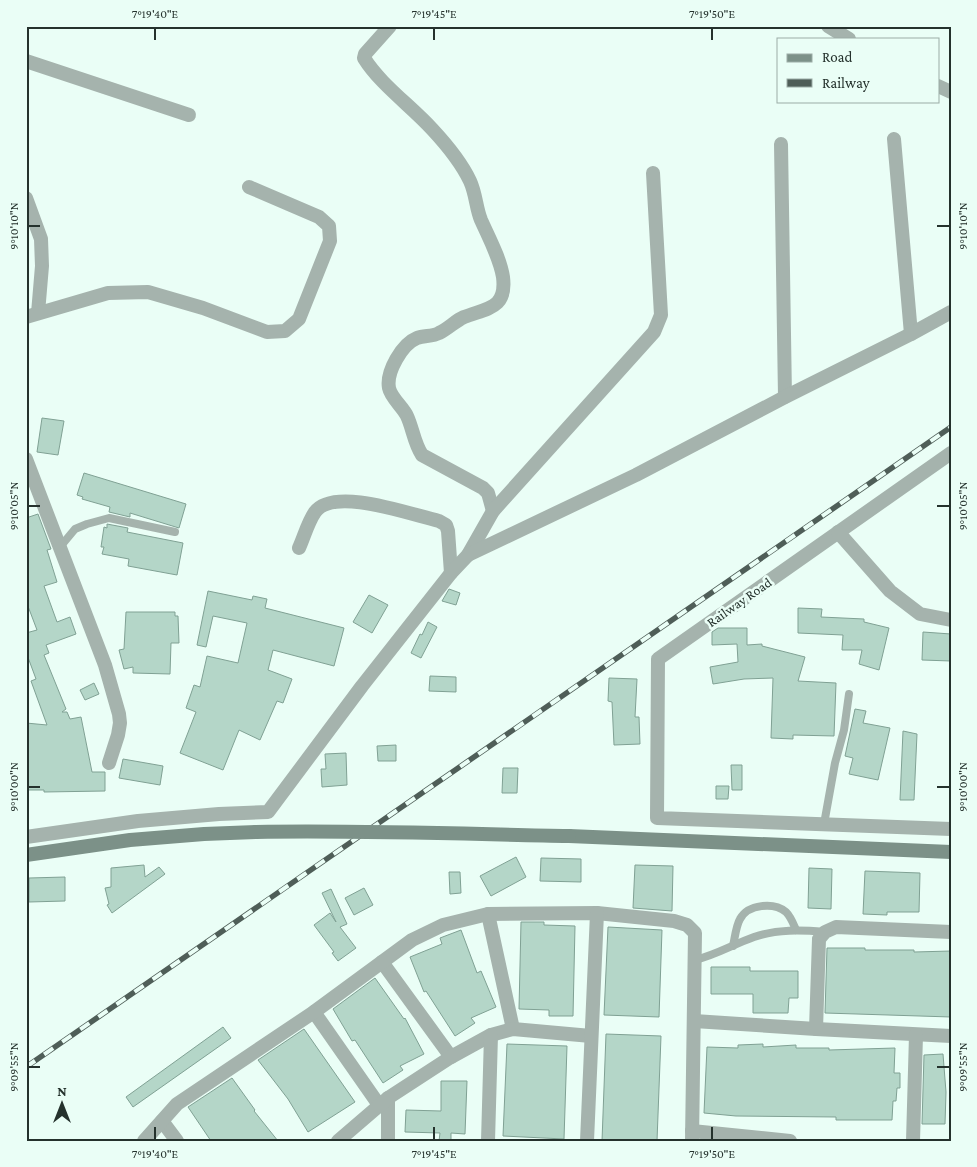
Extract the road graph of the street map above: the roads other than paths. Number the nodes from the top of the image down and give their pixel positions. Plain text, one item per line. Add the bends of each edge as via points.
1 (390, 26) edge
2 (828, 26) edge
3 (847, 38) edge
4 (26, 61) edge
5 (189, 115) dead end
6 (894, 139) dead end
7 (781, 144) dead end
8 (654, 173) dead end
9 (249, 188) dead end
10 (27, 203) edge
11 (951, 312) edge
12 (32, 315) edge
13 (911, 334) junction
14 (786, 397) junction
15 (951, 453) edge
16 (26, 459) edge
17 (493, 512) junction
18 (175, 532) dead end
19 (838, 532) junction
20 (60, 547) junction
21 (299, 548) dead end
22 (468, 555) junction
23 (451, 574) junction
24 (951, 620) edge
25 (849, 694) dead end
26 (109, 763) dead end
27 (824, 824) junction
28 (951, 829) edge
29 (28, 836) edge
30 (951, 852) edge
31 (30, 855) edge
32 (598, 913) junction
33 (488, 914) junction
34 (796, 930) junction
35 (825, 932) junction
36 (951, 932) edge
37 (733, 946) junction
38 (695, 960) junction
39 (382, 962) junction
40 (314, 1012) junction
41 (694, 1021) junction
42 (513, 1030) junction
43 (816, 1030) junction
44 (491, 1035) junction
45 (916, 1035) junction
46 (591, 1036) junction
47 (951, 1036) edge
48 (451, 1057) junction
49 (383, 1102) junction
50 (162, 1121) junction
51 (692, 1136) edge
52 (144, 1141) edge
53 (177, 1141) edge
54 (338, 1141) edge
55 (388, 1141) edge
56 (488, 1141) edge
57 (587, 1141) edge
58 (790, 1141) edge
59 (913, 1141) edge

1 - 17 street via 364,58 433,129 458,160 501,266 503,294 492,308 464,317 439,334 412,340 394,361 389,374 389,389 407,415 422,455 482,488 488,493
2 - 3 street
4 - 5 street
6 - 13 street
7 - 14 street
8 - 17 street via 659,324
9 - 12 street via 319,217 329,226 330,241 299,319 284,331 267,332 148,292 108,293
10 - 12 street via 41,239 42,266
11 - 13 street
13 - 14 street
14 - 22 street via 636,475
15 - 19 street, Railway Road
16 - 20 street
17 - 22 street
18 - 20 lane via 109,518 75,529
19 - 24 street via 890,591 920,614
19 - 27 street, Railway Road via 658,659 657,818
20 - 26 street via 105,666 119,714 119,729
21 - 23 street via 315,512 324,504 356,500 446,525
22 - 23 street
23 - 29 street via 268,812 138,821
25 - 27 lane
27 - 28 street
29 - 31 street
30 - 31 main road, bridge via 569,836 308,831 130,840
32 - 33 street
32 - 38 street via 687,925 695,933
32 - 46 street
33 - 39 street via 443,924 412,940
33 - 42 street
34 - 35 lane
34 - 37 lane via 754,937
34 - 37 lane via 786,912 770,905 758,906 740,919
35 - 36 street via 836,927
35 - 43 street via 818,940
37 - 38 lane
38 - 41 street
39 - 40 street
39 - 48 street
40 - 49 street
40 - 50 street via 177,1104
41 - 43 street
41 - 51 street
42 - 44 street
42 - 46 street
43 - 45 street
44 - 48 street
44 - 56 street
45 - 47 street
45 - 59 street
46 - 57 street
48 - 49 street
49 - 54 street
49 - 55 street
50 - 52 street
50 - 53 street
51 - 58 street

